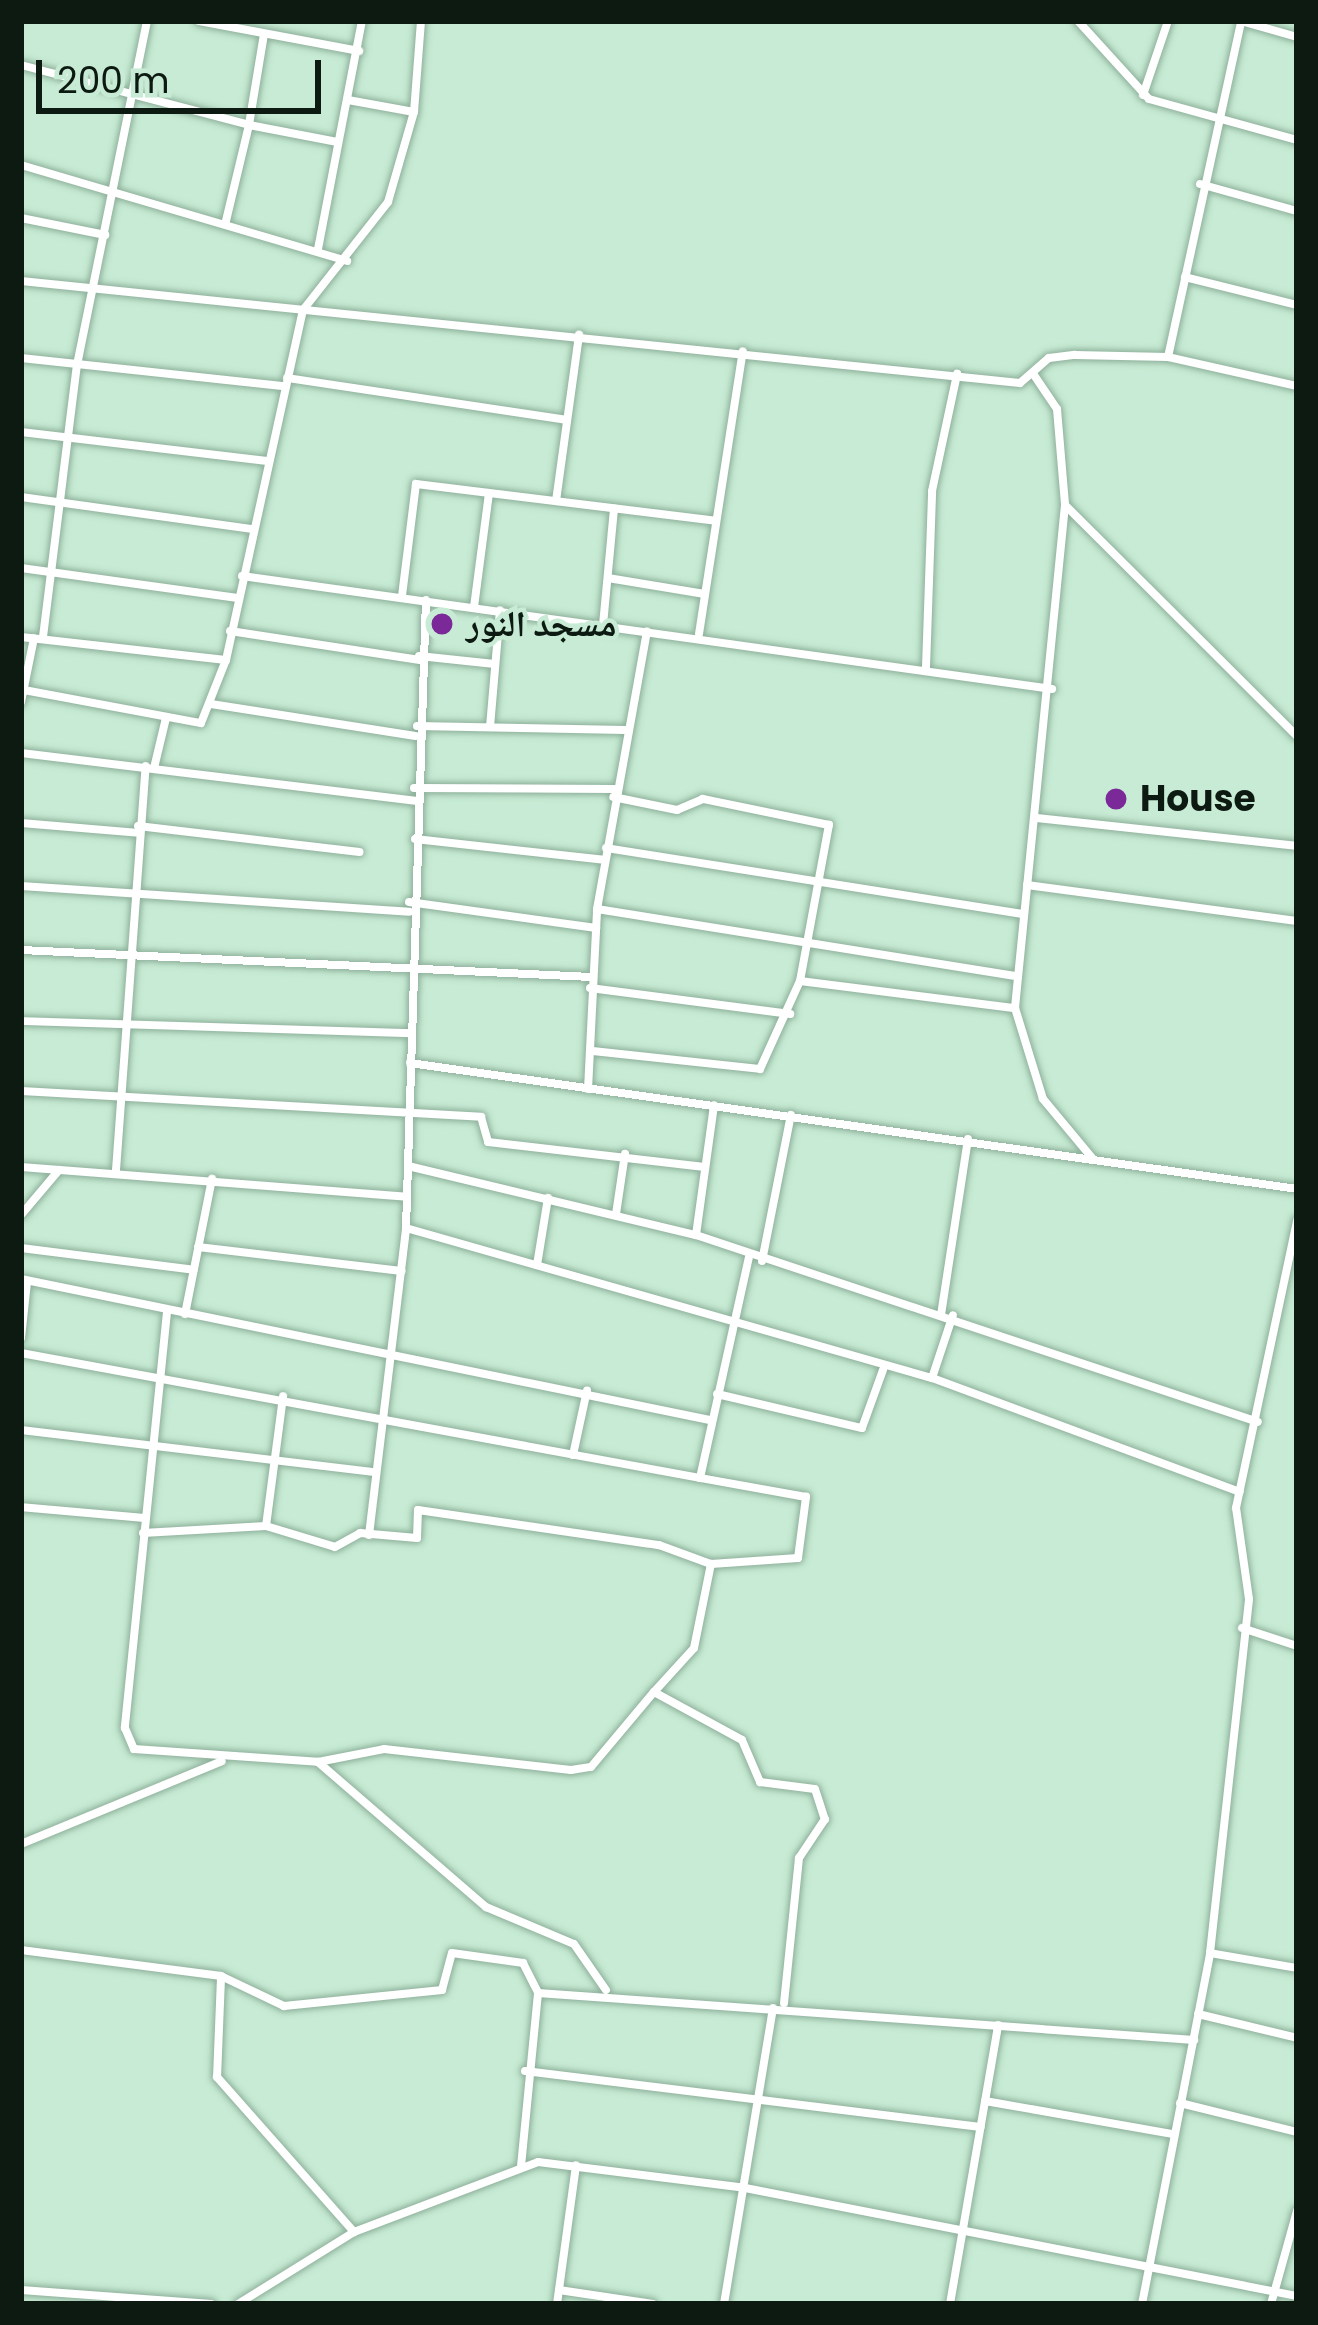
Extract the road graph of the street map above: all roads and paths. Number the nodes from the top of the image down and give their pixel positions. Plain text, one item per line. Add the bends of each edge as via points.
1 (147, 21) edge
2 (199, 21) edge
3 (362, 21) edge
4 (421, 21) edge
5 (1078, 21) edge
6 (1168, 21) edge
7 (264, 34) junction
8 (1297, 37) edge
9 (359, 51) junction
10 (21, 65) edge
11 (133, 94) junction
12 (1143, 95) junction
13 (348, 100) junction
14 (414, 112) junction
15 (1216, 116) junction
16 (249, 125) junction
17 (1297, 140) edge
18 (337, 142) junction
19 (21, 165) edge
20 (1200, 184) junction
21 (115, 186) junction
22 (1297, 212) edge
23 (21, 218) edge
24 (226, 221) junction
25 (105, 235) junction
26 (318, 249) junction
27 (347, 261) junction
28 (1185, 277) junction
29 (21, 281) edge
30 (92, 289) junction
31 (1297, 305) edge
32 (303, 310) junction
33 (579, 335) junction
34 (743, 350) junction
35 (1168, 357) junction
36 (21, 358) edge
37 (77, 365) junction
38 (957, 374) junction
39 (1034, 375) junction
40 (286, 382) junction
41 (1297, 386) edge
42 (567, 420) junction
43 (21, 432) edge
44 (68, 439) junction
45 (269, 461) junction
46 (489, 493) junction
47 (21, 497) edge
48 (556, 501) junction
49 (59, 504) junction
50 (1065, 505) junction
51 (614, 508) junction
52 (716, 521) junction
53 (253, 529) junction
54 (21, 568) edge
55 (52, 574) junction
56 (242, 575) junction
57 (608, 578) junction
58 (705, 594) junction
59 (402, 596) junction
60 (236, 598) junction
61 (425, 600) junction
62 (474, 607) junction
63 (500, 610) junction
64 (603, 625) junction
65 (647, 631) junction
66 (230, 632) junction
67 (699, 634) junction
68 (21, 637) edge
69 (39, 637) junction
70 (419, 658) junction
71 (226, 660) junction
72 (495, 664) junction
73 (926, 668) junction
74 (1052, 689) junction
75 (24, 690) junction
76 (21, 702) edge
77 (211, 704) junction
78 (166, 718) junction
79 (490, 728) junction
80 (625, 730) junction
81 (417, 731) junction
82 (1297, 736) edge
83 (21, 753) edge
84 (150, 767) junction
85 (414, 788) junction
86 (614, 793) junction
87 (415, 801) junction
88 (1036, 818) junction
89 (21, 823) edge
90 (138, 830) junction
91 (415, 839) junction
92 (1297, 846) edge
93 (606, 848) junction
94 (359, 853) dead end
95 (604, 860) junction
96 (820, 882) junction
97 (1027, 885) junction
98 (21, 886) edge
99 (134, 890) junction
100 (409, 907) junction
101 (597, 909) junction
102 (1022, 914) junction
103 (1297, 921) edge
104 (596, 928) junction
105 (807, 946) junction
106 (21, 950) edge
107 (131, 950) junction
108 (408, 962) junction
109 (1015, 976) junction
110 (591, 977) junction
111 (800, 981) junction
112 (590, 988) junction
113 (1015, 1008) junction
114 (790, 1014) junction
115 (127, 1020) junction
116 (21, 1021) edge
117 (408, 1033) junction
118 (592, 1051) junction
119 (410, 1063) junction
120 (588, 1089) junction
121 (21, 1091) edge
122 (121, 1094) junction
123 (714, 1105) junction
124 (409, 1114) junction
125 (791, 1115) junction
126 (968, 1139) junction
127 (625, 1154) junction
128 (1094, 1160) junction
129 (408, 1166) junction
130 (21, 1167) edge
131 (705, 1167) junction
132 (60, 1168) junction
133 (116, 1170) junction
134 (212, 1179) junction
135 (1297, 1189) edge
136 (407, 1197) junction
137 (548, 1198) junction
138 (616, 1214) junction
139 (21, 1215) edge
140 (1297, 1220) edge
141 (406, 1228) junction
142 (696, 1235) junction
143 (21, 1247) edge
144 (198, 1247) junction
145 (749, 1257) junction
146 (762, 1261) junction
147 (537, 1264) junction
148 (194, 1270) junction
149 (402, 1271) junction
150 (24, 1281) edge
151 (167, 1312) junction
152 (185, 1314) junction
153 (941, 1315) junction
154 (953, 1315) junction
155 (733, 1325) junction
156 (21, 1338) edge
157 (395, 1350) junction
158 (21, 1353) edge
159 (883, 1370) junction
160 (160, 1376) junction
161 (932, 1378) junction
162 (587, 1390) junction
163 (717, 1394) junction
164 (283, 1396) junction
165 (385, 1414) junction
166 (710, 1420) junction
167 (1258, 1422) junction
168 (21, 1430) edge
169 (153, 1446) junction
170 (574, 1455) junction
171 (273, 1460) junction
172 (375, 1472) junction
173 (700, 1478) junction
174 (1240, 1492) junction
175 (21, 1507) edge
176 (144, 1518) junction
177 (266, 1526) junction
178 (143, 1533) junction
179 (368, 1535) junction
180 (711, 1564) junction
181 (1241, 1628) junction
182 (1297, 1646) edge
183 (654, 1692) junction
184 (229, 1758) junction
185 (318, 1762) junction
186 (21, 1844) edge
187 (21, 1950) edge
188 (1210, 1953) junction
189 (1297, 1968) edge
190 (221, 1976) junction
191 (607, 1991) junction
192 (538, 1993) junction
193 (784, 2003) junction
194 (772, 2008) junction
195 (1198, 2014) junction
196 (998, 2025) junction
197 (1297, 2038) edge
198 (1194, 2040) junction
199 (526, 2071) junction
200 (985, 2101) junction
201 (752, 2103) junction
202 (1180, 2103) junction
203 (981, 2127) junction
204 (1297, 2132) edge
205 (1173, 2134) junction
206 (576, 2164) junction
207 (521, 2165) junction
208 (740, 2187) junction
209 (1297, 2212) edge
210 (965, 2227) junction
211 (354, 2232) junction
212 (1148, 2262) junction
213 (21, 2290) edge
214 (559, 2290) junction
215 (1275, 2291) junction
216 (1297, 2296) edge
217 (211, 2304) edge
218 (238, 2304) edge
219 (557, 2304) edge
220 (652, 2304) edge
221 (724, 2304) edge
222 (950, 2304) edge
223 (1142, 2304) edge
224 (1271, 2304) edge

1 - 11 street
2 - 7 street
3 - 9 street
4 - 14 street
5 - 12 street
6 - 12 street
7 - 9 street
7 - 16 street
8 - 15 street via 1240,21
9 - 13 street
10 - 11 street
11 - 16 street
11 - 21 street
12 - 15 street
13 - 14 street
13 - 18 street
14 - 27 street via 388,202
15 - 17 street
15 - 20 street
16 - 18 street
16 - 24 street
18 - 26 street
19 - 21 street
20 - 22 street
20 - 28 street
21 - 24 street
21 - 25 street
23 - 25 street
24 - 26 street
25 - 30 street
26 - 27 street
27 - 32 street
28 - 31 street
28 - 35 street
29 - 30 street
30 - 32 street
30 - 37 street
32 - 33 street
32 - 40 street
33 - 34 street
33 - 42 street
34 - 38 street
34 - 52 street
35 - 39 street via 1059,355
35 - 41 street
36 - 37 street
37 - 40 street
37 - 44 street
38 - 39 street
38 - 73 street via 932,491
39 - 50 street via 1057,409
40 - 42 street
40 - 45 street
42 - 48 street
43 - 44 street
44 - 45 street
44 - 49 street
45 - 53 street
46 - 48 street
46 - 59 street via 416,484
46 - 62 street
47 - 49 street
48 - 51 street
49 - 53 street
49 - 55 street
50 - 74 street
50 - 82 street
51 - 52 street
51 - 57 street
52 - 58 street
53 - 56 street
54 - 55 street
55 - 60 street
55 - 69 street
56 - 59 street
56 - 60 street
57 - 58 street
57 - 64 street
58 - 67 street
59 - 61 street
60 - 66 street
61 - 62 street
61 - 70 street
62 - 63 street
63 - 64 street
63 - 72 street
64 - 65 street
65 - 67 street
65 - 80 street
66 - 70 street
66 - 71 street
67 - 73 street
68 - 69 street
69 - 71 street
69 - 75 street
70 - 72 street
70 - 81 street
71 - 77 street
72 - 79 street
73 - 74 street
74 - 88 street
75 - 76 street
75 - 78 street
77 - 78 street via 197,726
77 - 81 street
78 - 84 street
79 - 80 street
79 - 81 street
80 - 86 street
81 - 85 street
83 - 84 street
84 - 87 street
84 - 90 street
85 - 86 street
85 - 87 street
86 - 93 street
86 - 96 street via 823,816
87 - 91 street
88 - 92 street
88 - 97 street
89 - 90 street
90 - 94 street
90 - 99 street
91 - 95 street
91 - 100 street
93 - 95 street
93 - 96 street
95 - 101 street
96 - 102 street
96 - 105 street
97 - 102 street
97 - 103 street
98 - 99 street
99 - 100 street
99 - 107 street
100 - 104 street
100 - 108 street
101 - 104 street
101 - 105 street
102 - 109 street
104 - 110 street
105 - 109 street
105 - 111 street
106 - 107 street
107 - 108 street
107 - 115 street
108 - 110 street
108 - 117 street
109 - 113 street
110 - 112 street
111 - 113 street
111 - 114 street
112 - 114 street
112 - 118 street
113 - 128 street via 1043,1099
114 - 118 street via 760,1069
115 - 116 street
115 - 117 street
115 - 122 street
117 - 119 street
118 - 120 street
119 - 120 street
119 - 124 street
120 - 123 street
121 - 122 street
122 - 124 street
122 - 133 street
123 - 125 street
123 - 131 street
124 - 127 street via 481,1117 488,1142
124 - 129 street
125 - 126 street
125 - 146 street
126 - 128 street
126 - 153 street
127 - 131 street
127 - 138 street
128 - 135 street
129 - 136 street
129 - 137 street
130 - 132 street
131 - 142 street
132 - 133 street
132 - 139 street
133 - 134 street
134 - 136 street
134 - 144 street
136 - 141 street
137 - 138 street
137 - 147 street
138 - 142 street
140 - 167 street
141 - 147 street
141 - 149 street
142 - 145 street
143 - 148 street
144 - 148 street
144 - 149 street
145 - 146 street
145 - 155 street
146 - 153 street
147 - 155 street
148 - 152 street
149 - 157 street
150 - 151 street
150 - 156 street
151 - 152 street
151 - 160 street
152 - 157 street
153 - 154 street
154 - 161 street
154 - 167 street
155 - 159 street
155 - 163 street
157 - 162 street
157 - 165 street
158 - 160 street
159 - 161 street
159 - 163 street via 862,1428
160 - 164 street
160 - 169 street
161 - 174 street
162 - 166 street
162 - 170 street
163 - 166 street
164 - 165 street
164 - 171 street
165 - 170 street
165 - 172 street
166 - 173 street
167 - 174 street
168 - 169 street
169 - 171 street
169 - 176 street
170 - 173 street
171 - 172 street
171 - 177 street
172 - 179 street
173 - 180 street via 808,1501 795,1566
174 - 181 street
175 - 176 street
176 - 178 street
177 - 178 street
177 - 179 street via 334,1546
178 - 184 street via 127,1737 141,1753
179 - 180 street via 417,1538 418,1510 659,1545
180 - 183 street via 694,1648
181 - 182 street
181 - 188 street
183 - 185 street via 591,1767 494,1770 384,1749
183 - 193 street via 742,1740 760,1782 815,1789 825,1819 799,1858
184 - 185 street
184 - 186 street
185 - 191 street via 486,1907 574,1944
187 - 190 street
188 - 189 street
188 - 195 street
190 - 192 street via 284,2006 442,1990 452,1953 523,1963
190 - 211 street via 217,2077
191 - 192 street
191 - 194 street
192 - 199 street
193 - 194 street
193 - 196 street
194 - 201 street
195 - 197 street
195 - 198 street
196 - 198 street
196 - 200 street
198 - 202 street
199 - 201 street
199 - 207 street
200 - 203 street
200 - 205 street
201 - 203 street
201 - 208 street
202 - 204 street
202 - 205 street
203 - 210 street
205 - 212 street
206 - 207 street
206 - 208 street
206 - 214 street
207 - 211 street
208 - 210 street
208 - 221 street
209 - 215 street
210 - 212 street
210 - 222 street
211 - 218 street
212 - 215 street
212 - 223 street
213 - 217 street
214 - 219 street
214 - 220 street
215 - 216 street
215 - 224 street

